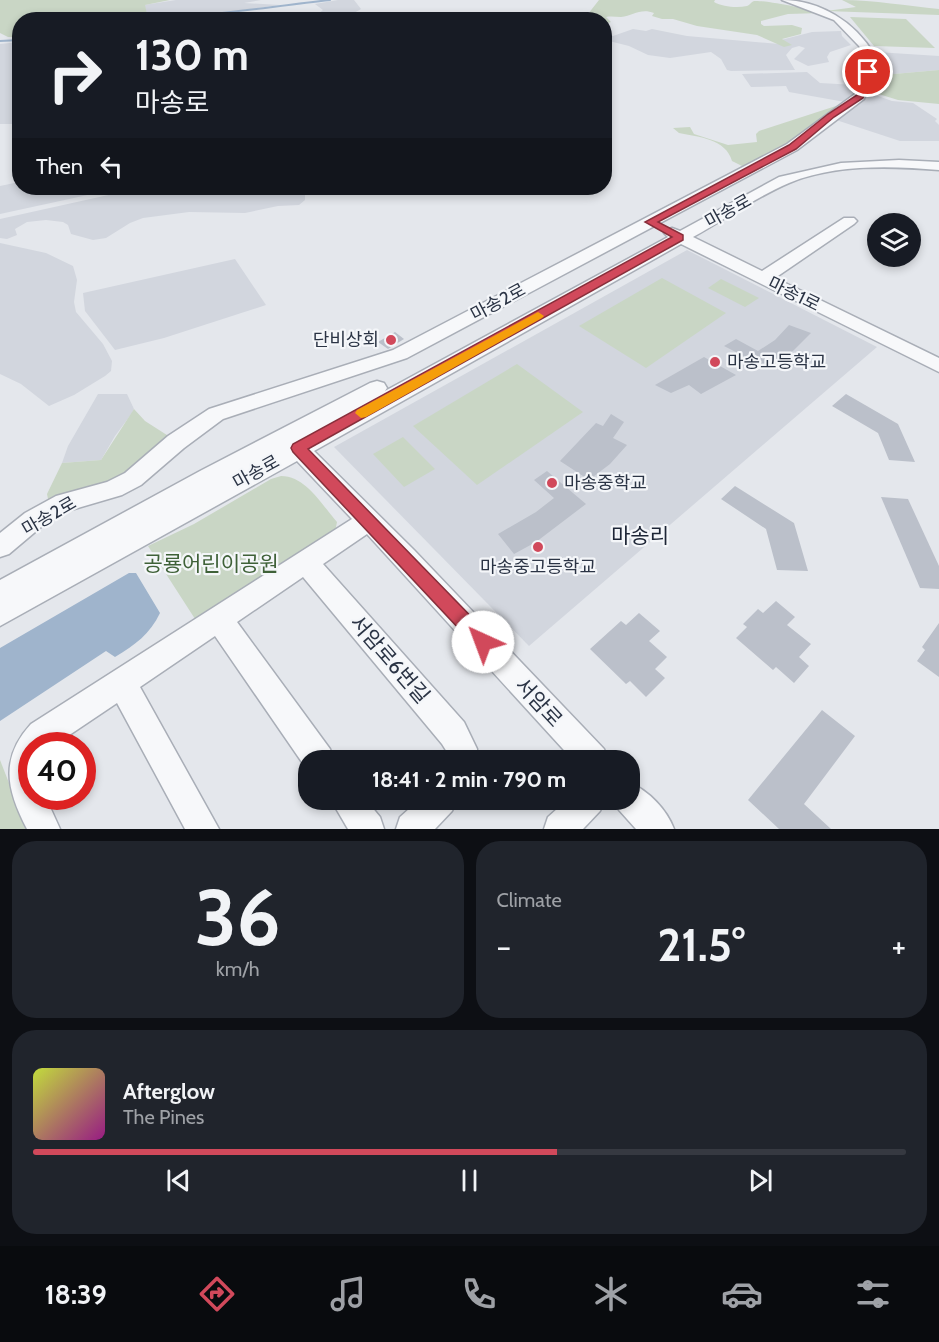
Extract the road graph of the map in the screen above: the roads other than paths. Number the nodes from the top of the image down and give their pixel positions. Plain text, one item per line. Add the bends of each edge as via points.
1 (788, 0) edge
2 (939, 160) edge
3 (939, 166) edge
4 (849, 221) dead end
5 (650, 222) junction
6 (674, 235) junction
7 (762, 279) junction
8 (939, 366) edge
9 (292, 442) junction
10 (368, 522) junction
11 (0, 547) edge
12 (307, 563) junction
13 (0, 593) edge
14 (0, 614) edge
15 (219, 620) junction
16 (122, 684) junction
17 (312, 750) edge
18 (462, 750) edge
19 (584, 750) edge
20 (354, 810) edge
21 (431, 810) edge
22 (579, 810) edge
23 (640, 810) edge
24 (44, 829) edge
25 (203, 829) edge
26 (368, 829) edge
27 (412, 829) edge
28 (560, 829) edge
29 (658, 829) edge

1 - 5 street, 마송2로 via 837,18 863,44 869,61 860,96 792,147
2 - 6 street, 마송로 via 873,156 801,164 780,171
3 - 6 street, 마송로 via 844,164 813,170 784,180
4 - 7 street
5 - 6 street, 마송1로
5 - 11 street, 마송2로 via 400,354 216,414 133,479 114,489 64,503 33,520
6 - 7 street, 마송1로
6 - 9 street, 마송로
7 - 8 street, 마송1로
9 - 10 street, 서암로
9 - 13 street, 마송로
9 - 14 street, 마송로
10 - 12 street
10 - 19 street, 서암로
12 - 15 street
12 - 18 street, 서암로6번길 via 453,733
15 - 16 street
15 - 17 street
16 - 24 street via 42,735 23,756 22,780
16 - 25 street
20 - 26 street
21 - 27 street
22 - 28 street
23 - 29 street

